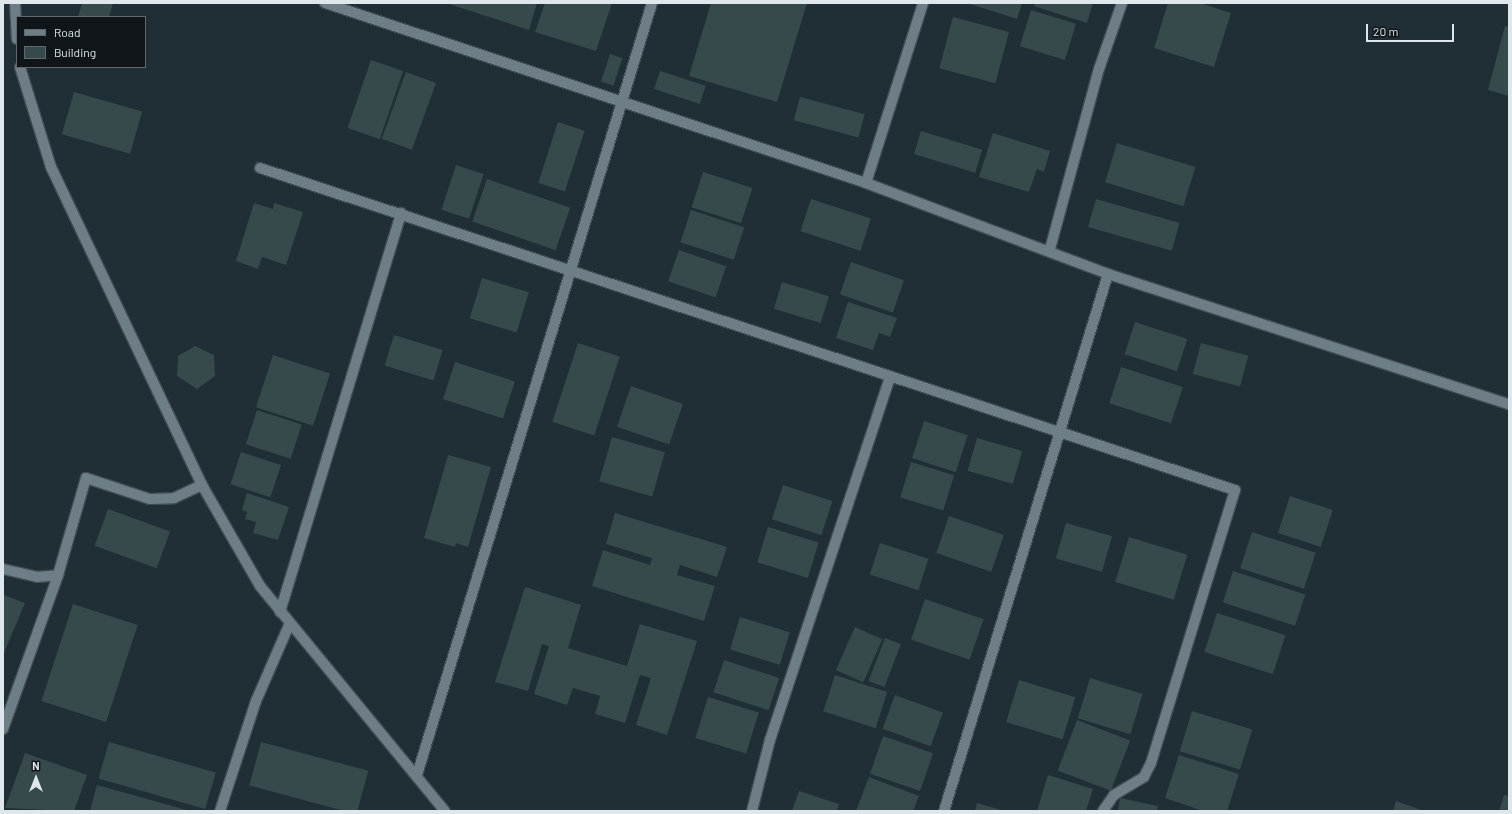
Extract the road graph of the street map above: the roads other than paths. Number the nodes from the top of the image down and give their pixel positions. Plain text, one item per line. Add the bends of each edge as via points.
1 (15, 3) edge
2 (325, 3) edge
3 (652, 3) edge
4 (923, 3) edge
5 (1122, 3) edge
6 (16, 21) edge
7 (20, 68) edge
8 (620, 101) junction
9 (260, 168) dead end
10 (866, 183) junction
11 (401, 213) junction
12 (1050, 249) junction
13 (572, 270) junction
14 (1108, 274) junction
15 (890, 377) junction
16 (1509, 404) edge
17 (1061, 433) junction
18 (202, 485) junction
19 (3, 569) edge
20 (58, 575) junction
21 (280, 612) junction
22 (289, 625) junction
23 (3, 728) edge
24 (417, 775) junction
25 (220, 811) edge
26 (445, 811) edge
27 (752, 811) edge
28 (944, 811) edge
29 (1103, 811) edge

1 - 6 street
2 - 8 street
3 - 8 street
4 - 10 street
5 - 12 street via 1099,69
7 - 18 street via 52,167
8 - 10 street
8 - 13 street
9 - 11 street
10 - 12 street
11 - 13 street
11 - 21 street
12 - 14 street
13 - 15 street
13 - 24 street
14 - 16 street
14 - 17 street
15 - 17 street
15 - 27 street via 770,740
17 - 28 street
17 - 29 street via 1235,490 1151,763 1144,777 1114,795
18 - 20 street via 174,498 150,499 86,478
18 - 21 street via 260,586
19 - 20 street via 37,577
20 - 23 street
21 - 22 street
22 - 24 street
22 - 25 street via 256,701
24 - 26 street

